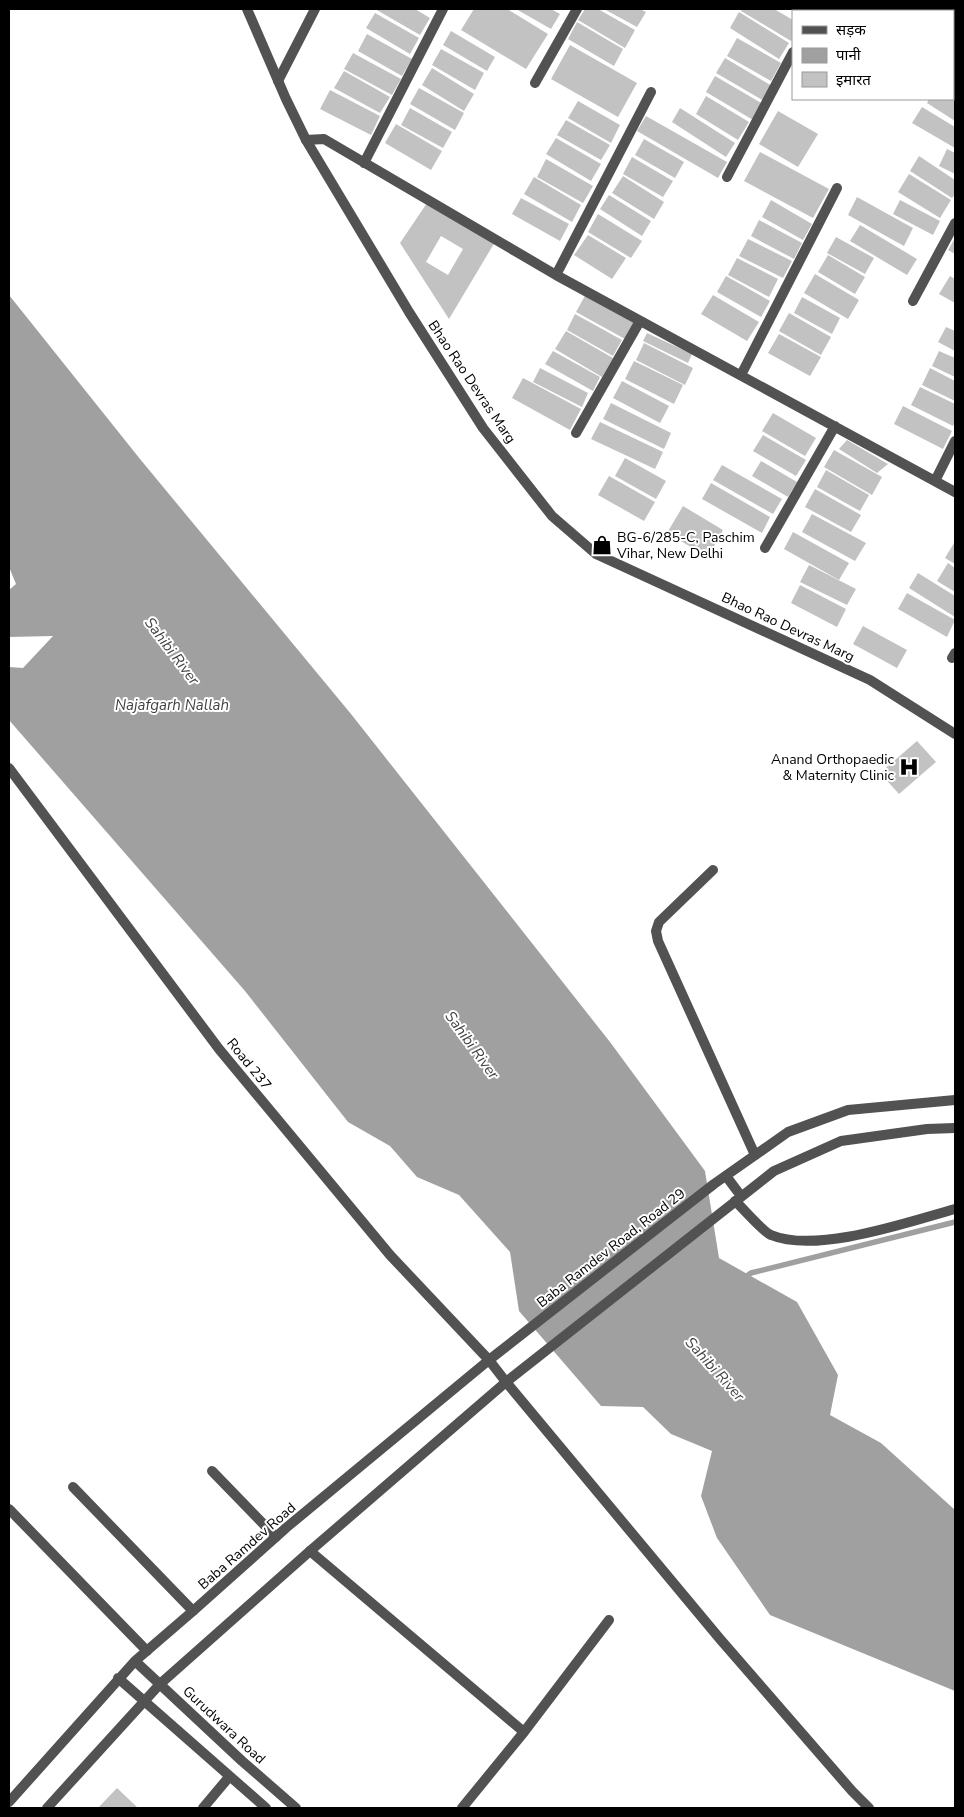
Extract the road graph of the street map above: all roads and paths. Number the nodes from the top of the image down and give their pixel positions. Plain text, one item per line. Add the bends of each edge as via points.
1 (247, 9) edge
2 (315, 9) edge
3 (443, 9) edge
4 (576, 9) edge
5 (792, 54) edge
6 (278, 81) junction
7 (535, 83) dead end
8 (651, 92) dead end
9 (306, 140) junction
10 (364, 163) junction
11 (727, 177) dead end
12 (837, 188) dead end
13 (955, 223) edge
14 (556, 275) junction
15 (913, 301) dead end
16 (640, 321) junction
17 (740, 375) junction
18 (835, 426) junction
19 (576, 433) dead end
20 (955, 441) edge
21 (935, 481) junction
22 (955, 492) edge
23 (764, 548) dead end
24 (955, 734) edge
25 (9, 768) edge
26 (713, 870) dead end
27 (955, 1100) edge
28 (955, 1128) edge
29 (755, 1156) junction
30 (726, 1176) junction
31 (738, 1199) junction
32 (955, 1209) edge
33 (525, 1332) joint
34 (489, 1360) junction
35 (506, 1382) junction
36 (212, 1471) dead end
37 (73, 1487) dead end
38 (9, 1509) edge
39 (276, 1537) junction
40 (310, 1551) junction
41 (193, 1612) junction
42 (609, 1620) dead end
43 (147, 1650) junction
44 (135, 1660) junction
45 (118, 1678) junction
46 (160, 1684) junction
47 (145, 1701) junction
48 (524, 1732) junction
49 (229, 1777) junction
50 (9, 1802) edge
51 (47, 1808) edge
52 (203, 1808) edge
53 (266, 1808) edge
54 (296, 1808) edge
55 (462, 1808) edge
56 (869, 1808) edge

1 - 6 street, Bhao Rao Devras Marg
2 - 6 street
3 - 10 street
4 - 7 street
5 - 11 street
6 - 9 street, Bhao Rao Devras Marg
8 - 14 street
9 - 10 street via 324,139
9 - 24 street, Bhao Rao Devras Marg via 483,428 552,516 596,554 870,680
10 - 14 street
12 - 17 street
13 - 15 street
14 - 16 street
16 - 17 street
16 - 19 street
17 - 18 street
18 - 21 street
18 - 23 street
20 - 21 street
21 - 22 street
25 - 34 street, Road 237 via 219,1049 390,1255
26 - 29 street via 659,922 656,932
27 - 29 street via 848,1110 788,1132
28 - 31 street via 841,1141 774,1171
29 - 30 street
30 - 31 street
30 - 33 street, Baba Ramdev Road, Road 29
31 - 32 street via 769,1235 793,1242 842,1239
31 - 35 street
33 - 34 street, Baba Ramdev Road
34 - 35 street, Road 237
34 - 39 street, Baba Ramdev Road
35 - 40 street
35 - 56 street, Road 237 via 714,1631
36 - 39 street
37 - 41 street
38 - 43 street
39 - 41 street, Baba Ramdev Road
40 - 46 street
40 - 48 street
41 - 43 street, Baba Ramdev Road
42 - 48 street
43 - 44 street, Baba Ramdev Road
44 - 45 street, Baba Ramdev Road
44 - 46 street, Gurudwara Road
45 - 47 street
45 - 50 street, Baba Ramdev Road
46 - 47 street
46 - 54 street, Gurudwara Road
47 - 49 street
47 - 51 street
48 - 55 street
49 - 52 street
49 - 53 street

